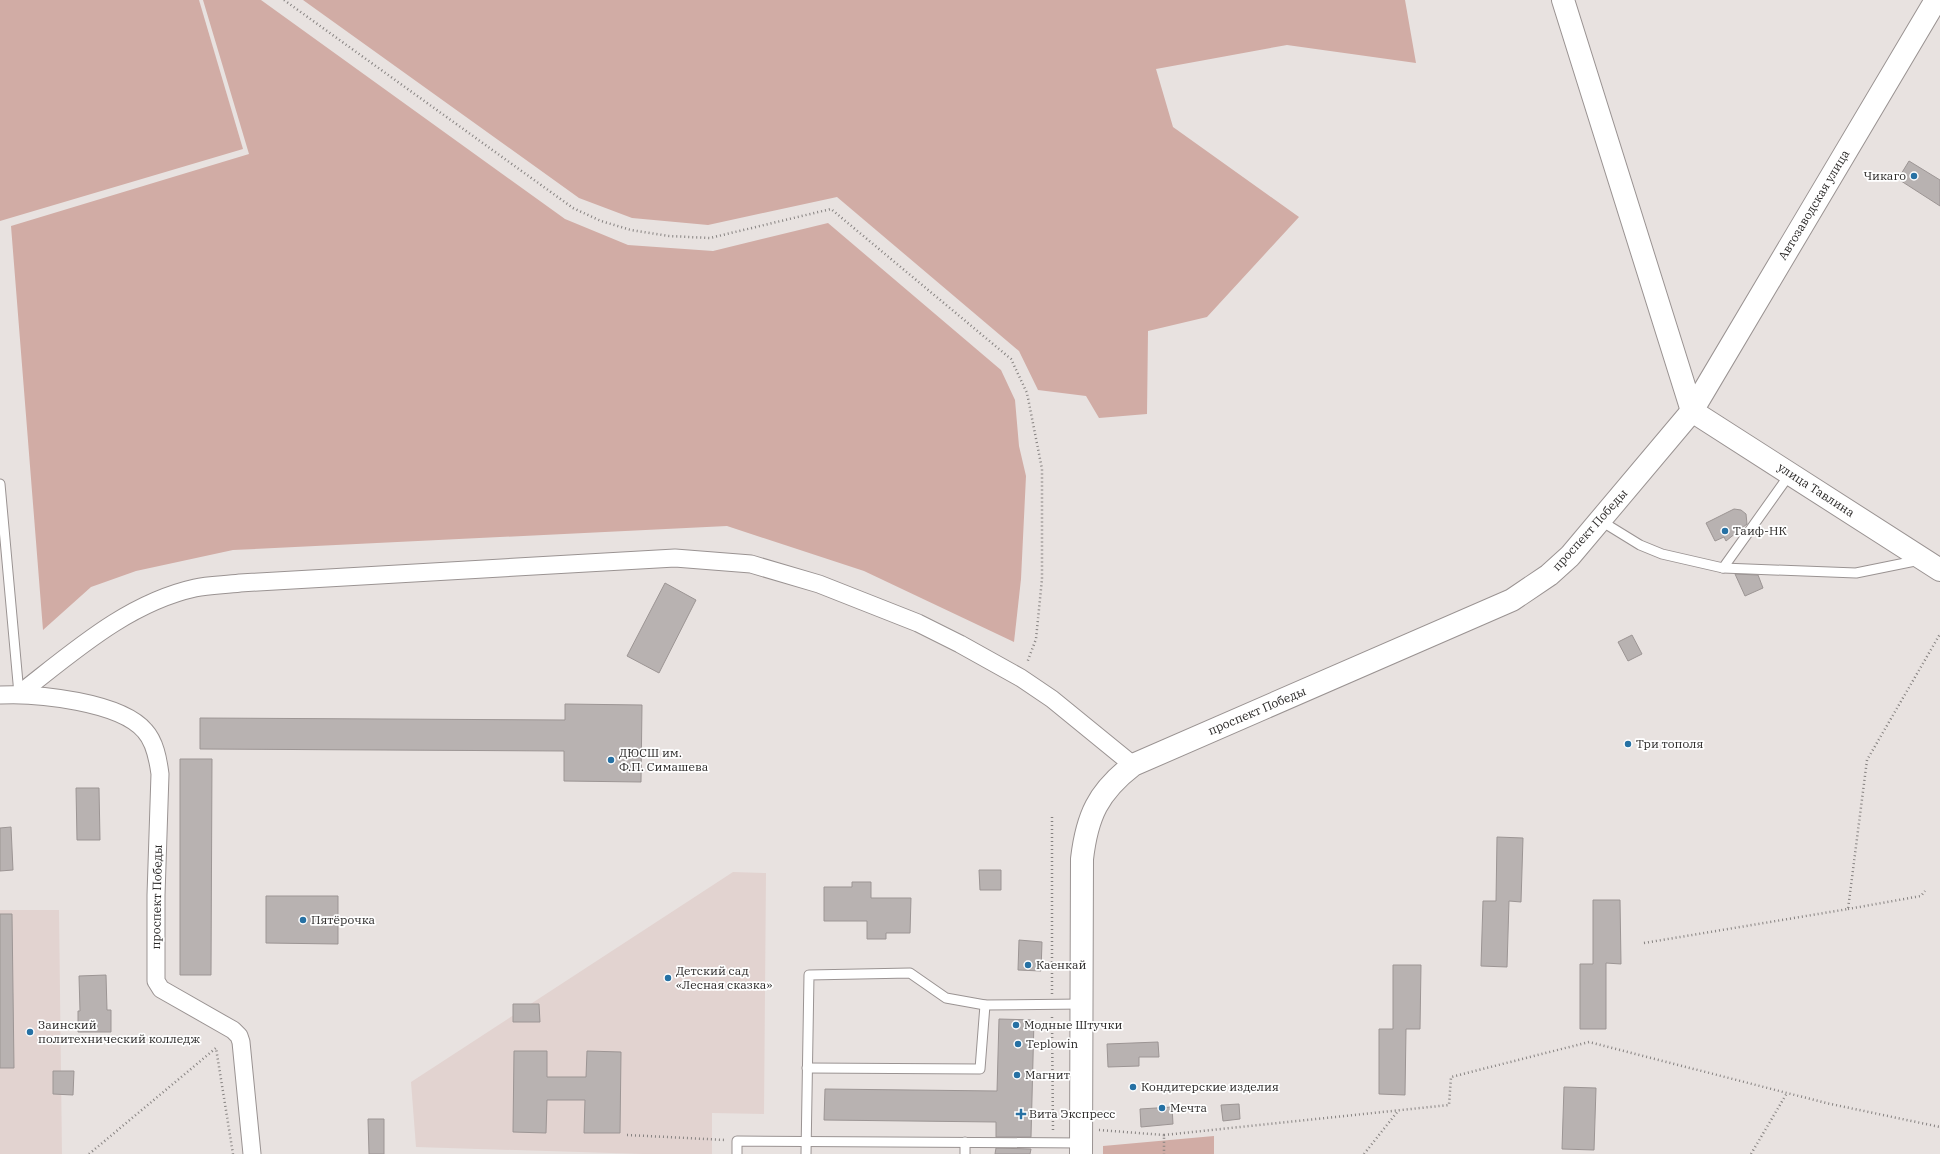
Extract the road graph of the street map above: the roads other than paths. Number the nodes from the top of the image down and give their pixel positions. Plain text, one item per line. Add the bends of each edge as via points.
1 (1563, 0) edge
2 (1936, 0) edge
3 (1692, 411) junction
4 (1790, 474) junction
5 (0, 484) edge
6 (1601, 521) junction
7 (1932, 564) edge
8 (1723, 568) junction
9 (19, 694) junction
10 (0, 695) edge
11 (1133, 765) junction
12 (1082, 1004) junction
13 (985, 1005) junction
14 (807, 1068) junction
15 (806, 1141) junction
16 (965, 1142) junction
17 (1081, 1142) edge
18 (252, 1154) edge
19 (737, 1154) edge
20 (806, 1154) edge
21 (965, 1154) edge

1 - 3 main road
2 - 3 main road, Автозаводская улица
3 - 4 main road, улица Тавлина
3 - 6 main road, проспект Победы
4 - 7 main road, улица Тавлина
4 - 8 lane
5 - 9 lane
6 - 8 lane via 1662,554
6 - 11 main road, проспект Победы via 1549,575 1512,600
7 - 8 lane via 1856,573
9 - 10 street
9 - 11 street via 97,632 151,604 195,588 240,583 675,558 751,564 819,584 918,623 1021,678 1058,704
9 - 18 street, проспект Победы via 57,698 124,715 141,726 151,739 160,774 156,981 161,989 233,1030 239,1036
11 - 12 main road, проспект Победы via 1116,778 1096,803 1085,836 1082,859
12 - 13 lane
12 - 17 main road, проспект Победы
13 - 14 lane via 980,1069
13 - 14 lane via 946,998 910,973 808,975
14 - 15 lane
15 - 16 lane
15 - 19 lane via 737,1141
15 - 20 lane
16 - 17 lane
16 - 21 lane

